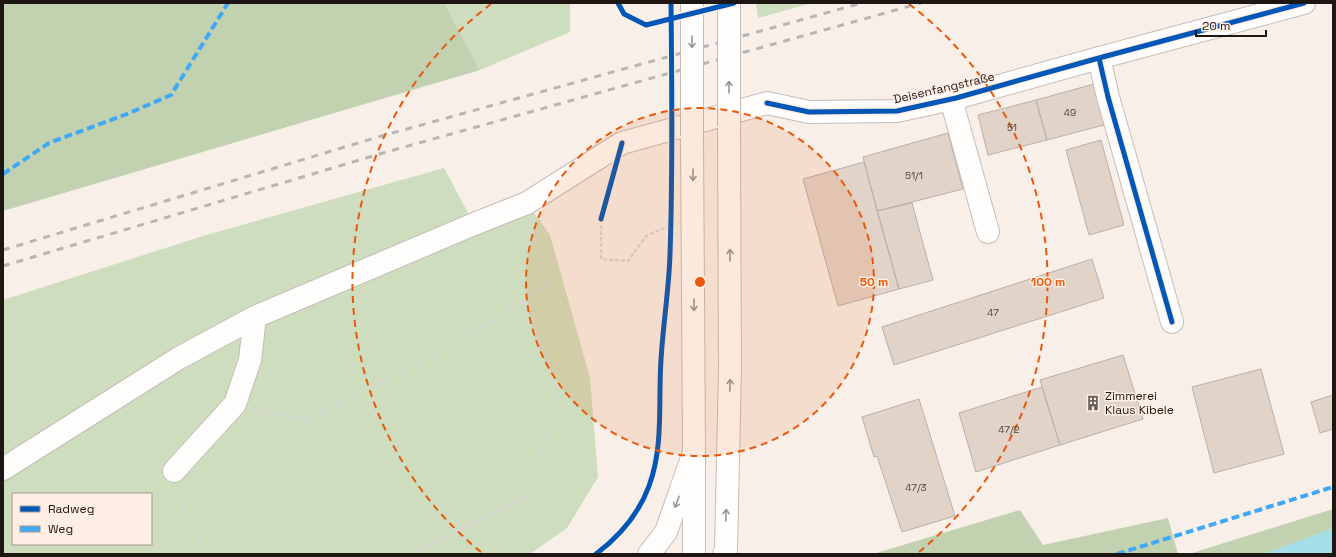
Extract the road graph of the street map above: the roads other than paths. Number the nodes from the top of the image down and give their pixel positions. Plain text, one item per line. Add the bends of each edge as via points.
1 (692, 3) edge
2 (729, 3) edge
3 (1304, 3) edge
4 (1099, 58) junction
5 (950, 100) junction
6 (988, 232) dead end
7 (255, 317) junction
8 (1172, 322) dead end
9 (694, 452) junction
10 (3, 469) edge
11 (174, 471) road end
12 (649, 554) edge
13 (694, 554) edge
14 (724, 554) edge

1 -> 9 main road, bridge
14 -> 2 main road, bridge via 730,369
3 - 4 main road, Deisenfangstraße
4 - 5 main road, Deisenfangstraße
4 - 8 main road
5 - 6 main road
5 - 7 main road, Deisenfangstraße via 897,111 808,112 767,103 622,143 527,203
7 - 10 main road via 179,358
7 - 11 main road via 250,360 235,404
9 -> 12 main road via 666,532
9 - 13 main road

